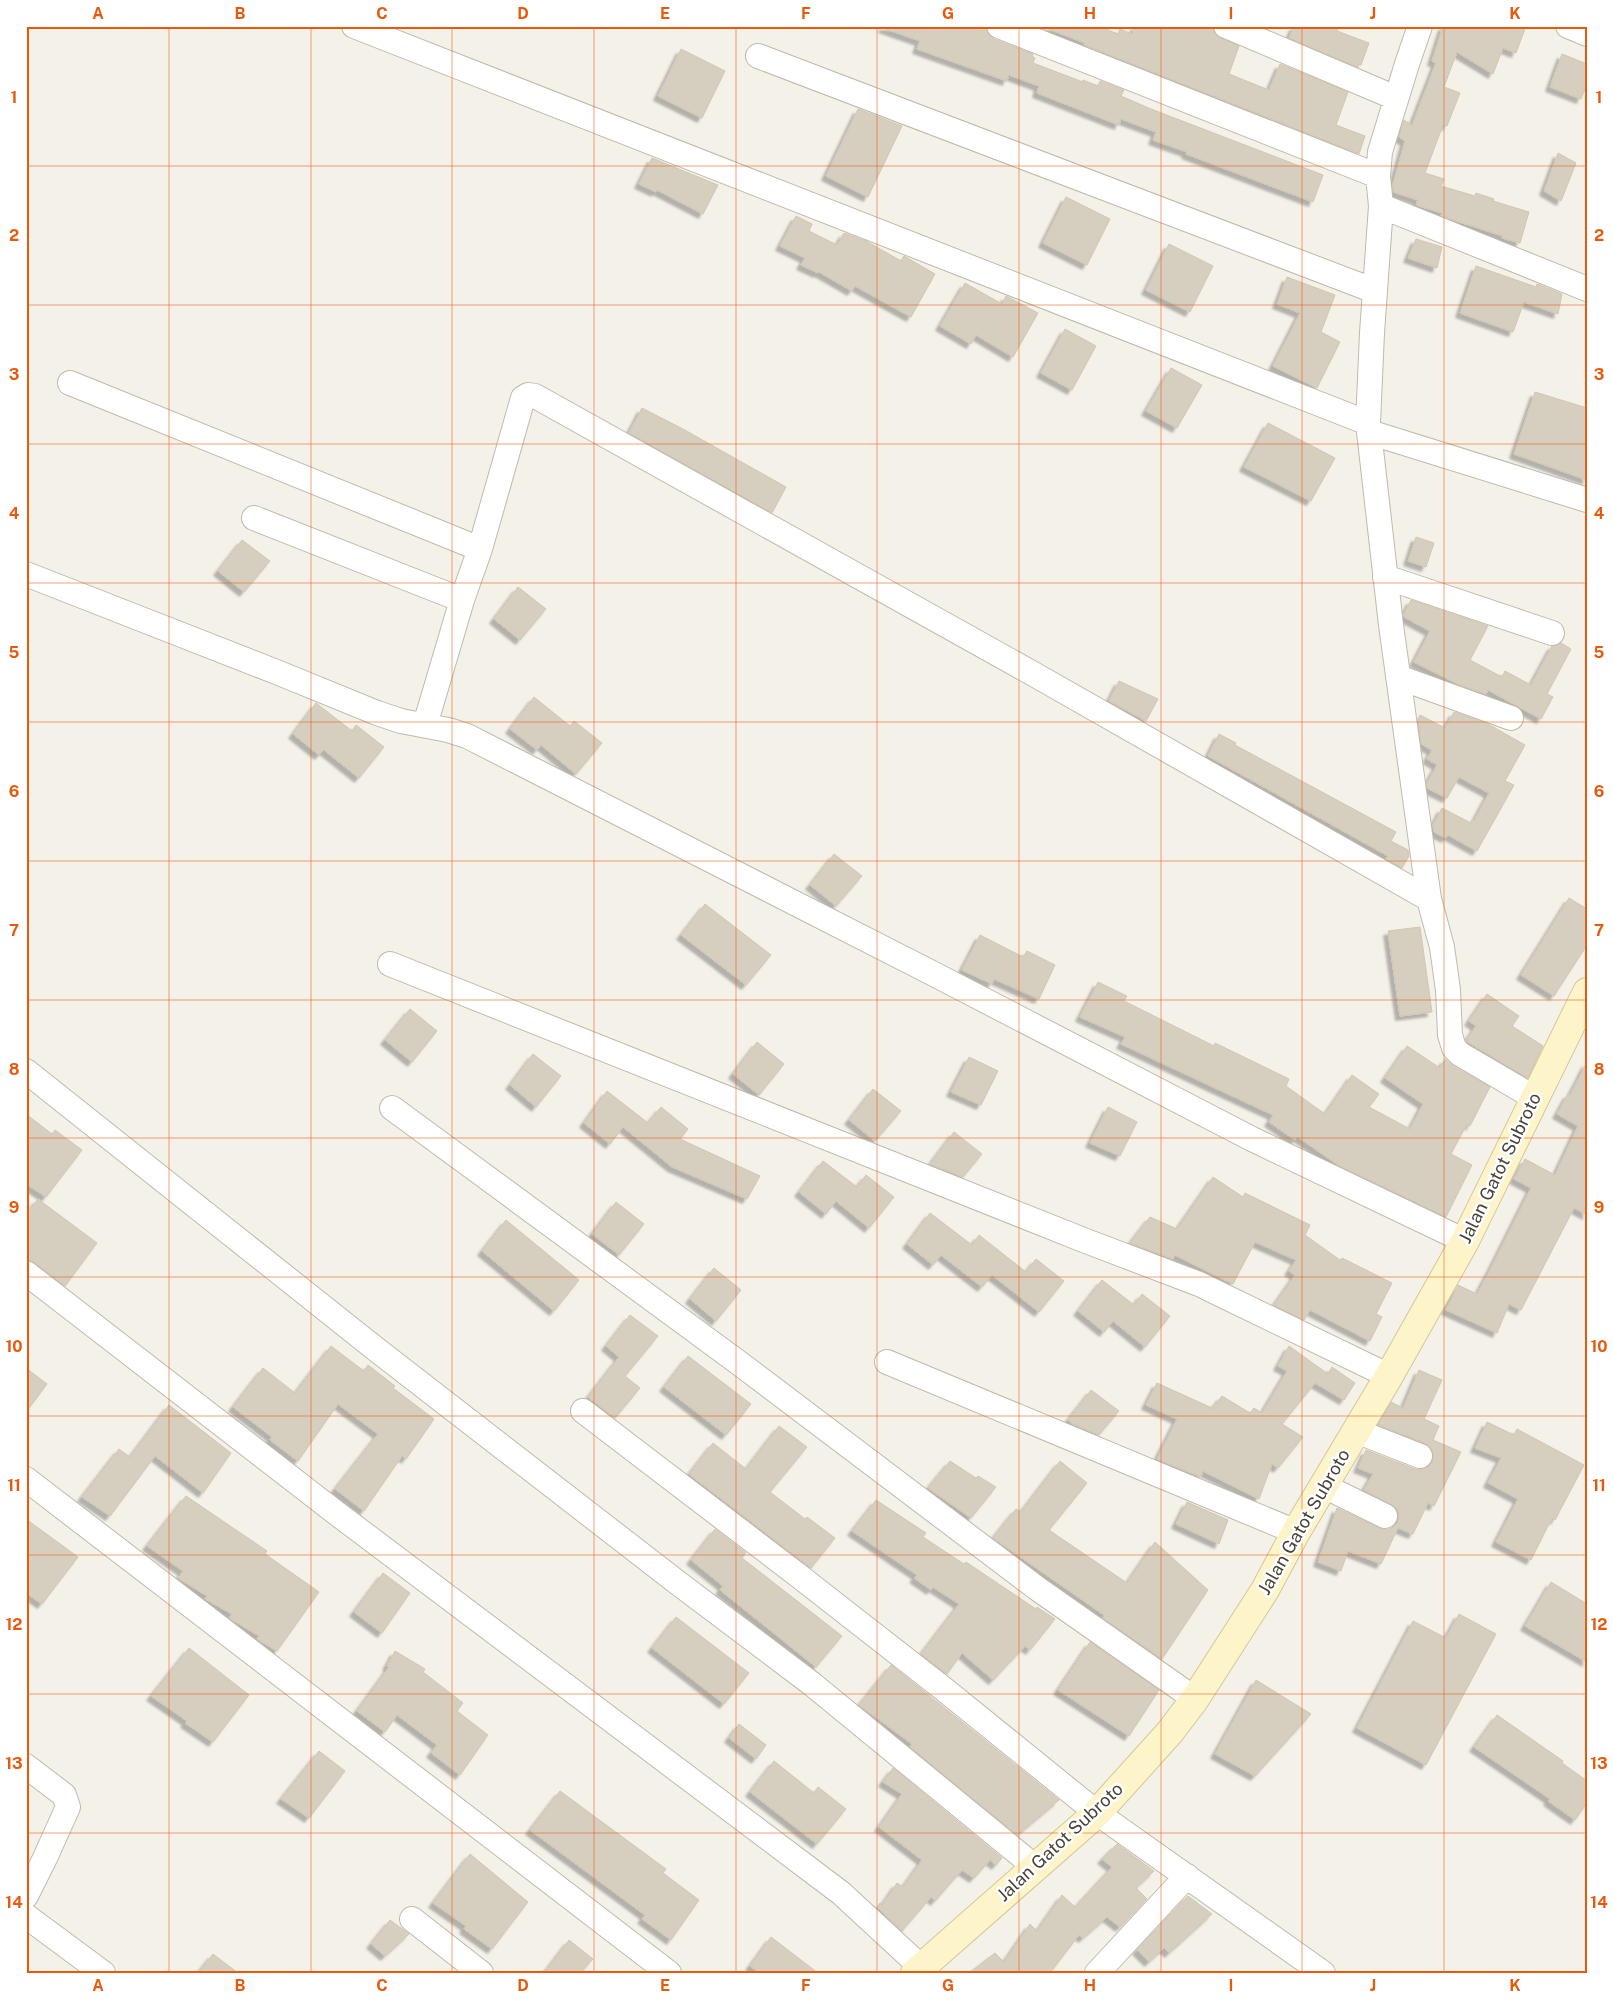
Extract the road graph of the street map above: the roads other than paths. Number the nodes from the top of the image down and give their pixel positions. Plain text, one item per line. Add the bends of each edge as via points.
1 (354, 26) edge
2 (999, 26) edge
3 (1226, 26) edge
4 (1568, 26) edge
5 (1412, 29) edge
6 (1587, 34) edge
7 (758, 56) dead end
8 (1396, 98) junction
9 (1378, 176) junction
10 (1381, 206) junction
11 (1587, 289) edge
12 (1375, 291) junction
13 (70, 383) dead end
14 (1368, 428) junction
15 (1587, 500) edge
16 (254, 518) dead end
17 (480, 549) junction
18 (26, 574) edge
19 (1385, 577) junction
20 (462, 600) junction
21 (1552, 633) dead end
22 (1398, 677) junction
23 (1511, 718) dead end
24 (425, 726) junction
25 (1429, 898) junction
26 (390, 964) dead end
27 (1587, 992) edge
28 (26, 1071) edge
29 (1535, 1098) junction
30 (392, 1108) dead end
31 (1465, 1241) junction
32 (26, 1272) edge
33 (887, 1362) dead end
34 (1389, 1376) junction
35 (583, 1411) dead end
36 (1356, 1431) junction
37 (1420, 1456) dead end
38 (26, 1479) edge
39 (1324, 1486) junction
40 (1385, 1516) dead end
41 (1296, 1532) junction
42 (1195, 1699) junction
43 (26, 1766) edge
44 (1097, 1812) junction
45 (1035, 1867) junction
46 (1187, 1876) junction
47 (26, 1896) edge
48 (26, 1916) edge
49 (412, 1918) dead end
50 (918, 1970) edge
51 (102, 1973) edge
52 (481, 1973) edge
53 (669, 1973) edge
54 (1097, 1973) edge
55 (1322, 1973) edge

1 - 14 street
2 - 9 street
3 - 8 street
4 - 6 street
5 - 8 street
7 - 12 street
8 - 9 street via 1380,152
9 - 10 street
10 - 11 street
10 - 12 street
12 - 14 street
13 - 17 street
14 - 15 street
14 - 19 street
16 - 20 street
17 - 20 street
17 - 25 street via 523,398 535,396
18 - 24 street via 377,713
19 - 21 street
19 - 22 street
20 - 24 street
22 - 23 street
22 - 25 street
24 - 31 street via 454,732 507,756 1252,1139
25 - 29 street via 1442,947 1449,1028 1454,1048
26 - 34 street via 1200,1284
27 - 29 street, Jalan Gatot Subroto
28 - 45 street via 377,1350 812,1684
29 - 31 street, Jalan Gatot Subroto
30 - 42 street via 1038,1589
31 - 34 street, Jalan Gatot Subroto
32 - 50 street via 335,1512 841,1893
33 - 41 street
34 - 36 street, Jalan Gatot Subroto
35 - 44 street via 799,1576
36 - 37 street
36 - 39 street, Jalan Gatot Subroto
38 - 53 street
39 - 40 street
39 - 41 street, Jalan Gatot Subroto
41 - 42 street, Jalan Gatot Subroto via 1266,1590
42 - 44 street, Jalan Gatot Subroto via 1170,1732
43 - 47 street via 64,1795 68,1807
44 - 45 street, Jalan Gatot Subroto
44 - 46 street
45 - 50 street, Jalan Gatot Subroto
46 - 54 street
46 - 55 street
48 - 51 street
49 - 52 street

